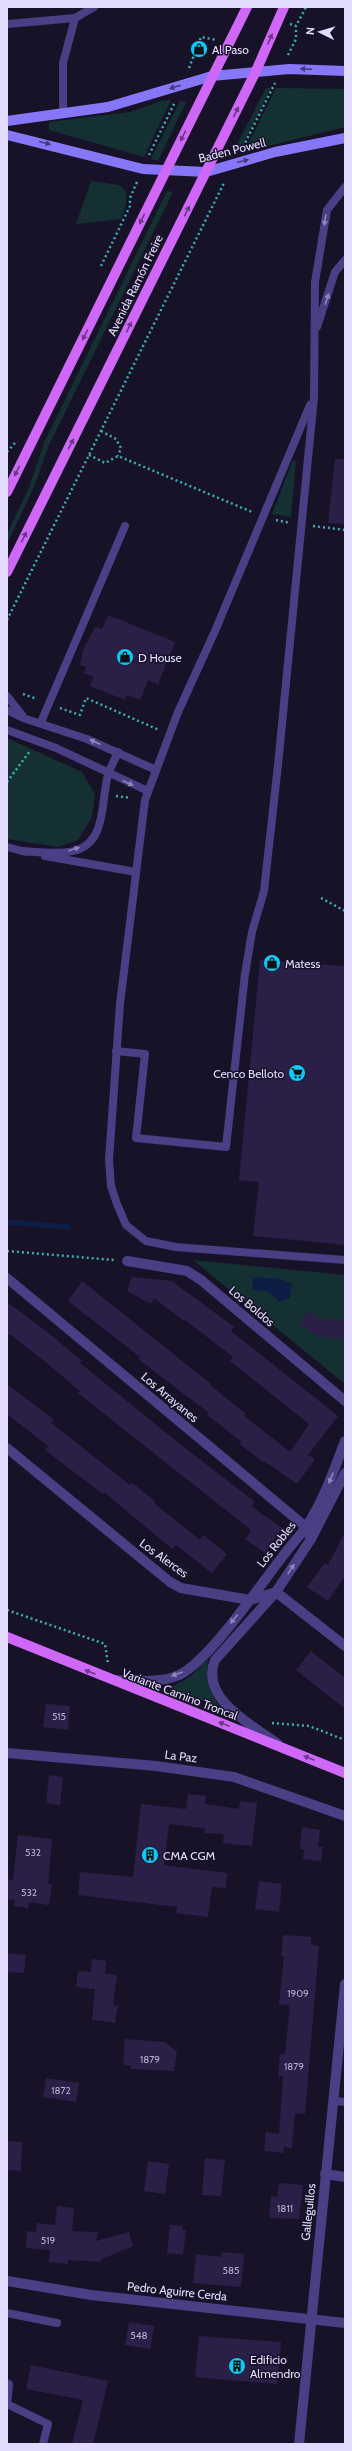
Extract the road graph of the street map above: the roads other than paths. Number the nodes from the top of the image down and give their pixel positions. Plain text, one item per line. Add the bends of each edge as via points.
1 (94, 7) edge
2 (246, 7) edge
3 (284, 7) edge
4 (75, 18) junction
5 (8, 24) edge
6 (344, 70) edge
7 (256, 71) junction
8 (212, 76) junction
9 (63, 114) junction
10 (7, 121) edge
11 (7, 135) edge
12 (345, 138) edge
13 (166, 171) junction
14 (206, 172) junction
15 (345, 187) edge
16 (345, 260) edge
17 (314, 336) junction
18 (314, 397) junction
19 (7, 492) edge
20 (125, 526) dead end
21 (7, 572) edge
22 (7, 696) edge
23 (7, 710) edge
24 (23, 718) junction
25 (42, 722) junction
26 (7, 730) edge
27 (118, 752) junction
28 (156, 770) junction
29 (108, 774) junction
30 (148, 791) junction
31 (7, 847) edge
32 (22, 851) junction
33 (136, 872) junction
34 (116, 1050) junction
35 (345, 1260) edge
36 (127, 1261) road end
37 (7, 1278) edge
38 (345, 1401) edge
39 (345, 1442) edge
40 (7, 1448) edge
41 (345, 1473) edge
42 (306, 1527) junction
43 (311, 1539) junction
44 (276, 1592) junction
45 (250, 1600) junction
46 (7, 1637) edge
47 (345, 1646) edge
48 (207, 1650) junction
49 (215, 1660) junction
50 (110, 1680) junction
51 (283, 1747) junction
52 (7, 1753) edge
53 (345, 1773) edge
54 (345, 1816) edge
55 (345, 1984) edge
56 (332, 2101) junction
57 (345, 2102) edge
58 (325, 2174) junction
59 (345, 2176) edge
60 (7, 2281) edge
61 (7, 2313) edge
62 (311, 2319) junction
63 (345, 2322) edge
64 (57, 2323) dead end
65 (7, 2383) edge
66 (43, 2444) edge
67 (299, 2444) edge

1 - 4 lane
2 - 8 main road, Avenida Ramón Freire
7 -> 3 main road, Avenida Ramón Freire
4 - 5 lane
4 - 9 lane via 63,63
6 -> 7 main road
7 - 8 main road
14 -> 7 main road, Avenida Ramón Freire
8 -> 9 main road via 108,107
8 -> 13 main road, Avenida Ramón Freire
9 - 10 main road
11 -> 13 main road, Baden Powell via 143,169
14 -> 12 main road, Baden Powell
13 - 14 main road, Baden Powell
13 -> 19 main road, Avenida Ramón Freire
21 -> 14 main road, Avenida Ramón Freire
15 -> 17 lane via 327,210 315,282
17 -> 16 lane via 335,272
17 - 18 lane
18 - 28 lane
18 - 34 lane via 264,891 252,932 245,974 226,1147 136,1138 145,1054
20 - 25 lane
22 - 24 lane
23 - 24 lane
24 - 25 lane
27 -> 25 lane
26 - 29 lane via 38,741
27 - 28 lane
27 - 29 lane
28 - 30 lane
29 -> 30 lane
32 -> 29 lane via 60,853 78,850 92,840 100,826
30 - 33 lane
31 - 32 lane
32 - 33 lane
33 - 34 lane
34 - 35 lane via 109,1160 111,1186 126,1225 146,1241 176,1246
36 - 38 street, Los Boldos via 192,1274
37 - 42 street, Los Arrayanes
39 -> 42 street, Los Robles
40 - 45 street, Los Alerces via 170,1582 181,1588
41 - 43 street, Los Robles
42 - 43 street, Los Arrayanes
42 - 45 street, Los Robles
44 -> 43 street, Los Robles
44 - 45 street, Los Alerces
44 - 47 street
44 - 49 street, Los Robles
45 -> 48 street, Los Robles
50 -> 46 main road, Variante Camino Troncal
48 - 49 street
48 -> 50 street, Los Robles via 189,1669 178,1676 142,1681
49 - 51 street via 212,1674 215,1691 228,1706
51 -> 50 main road, Variante Camino Troncal
53 -> 51 main road, Variante Camino Troncal
52 - 54 street, La Paz via 156,1766 234,1777
55 - 56 street, Galleguillos
56 - 57 lane
56 - 58 street, Galleguillos
58 - 59 street
58 - 62 street, Galleguillos
60 - 62 street, Pedro Aguirre Cerda via 91,2295
61 - 64 lane
62 - 63 street, Pedro Aguirre Cerda
62 - 67 street, Galleguillos
65 - 66 lane via 7,2404 48,2424

